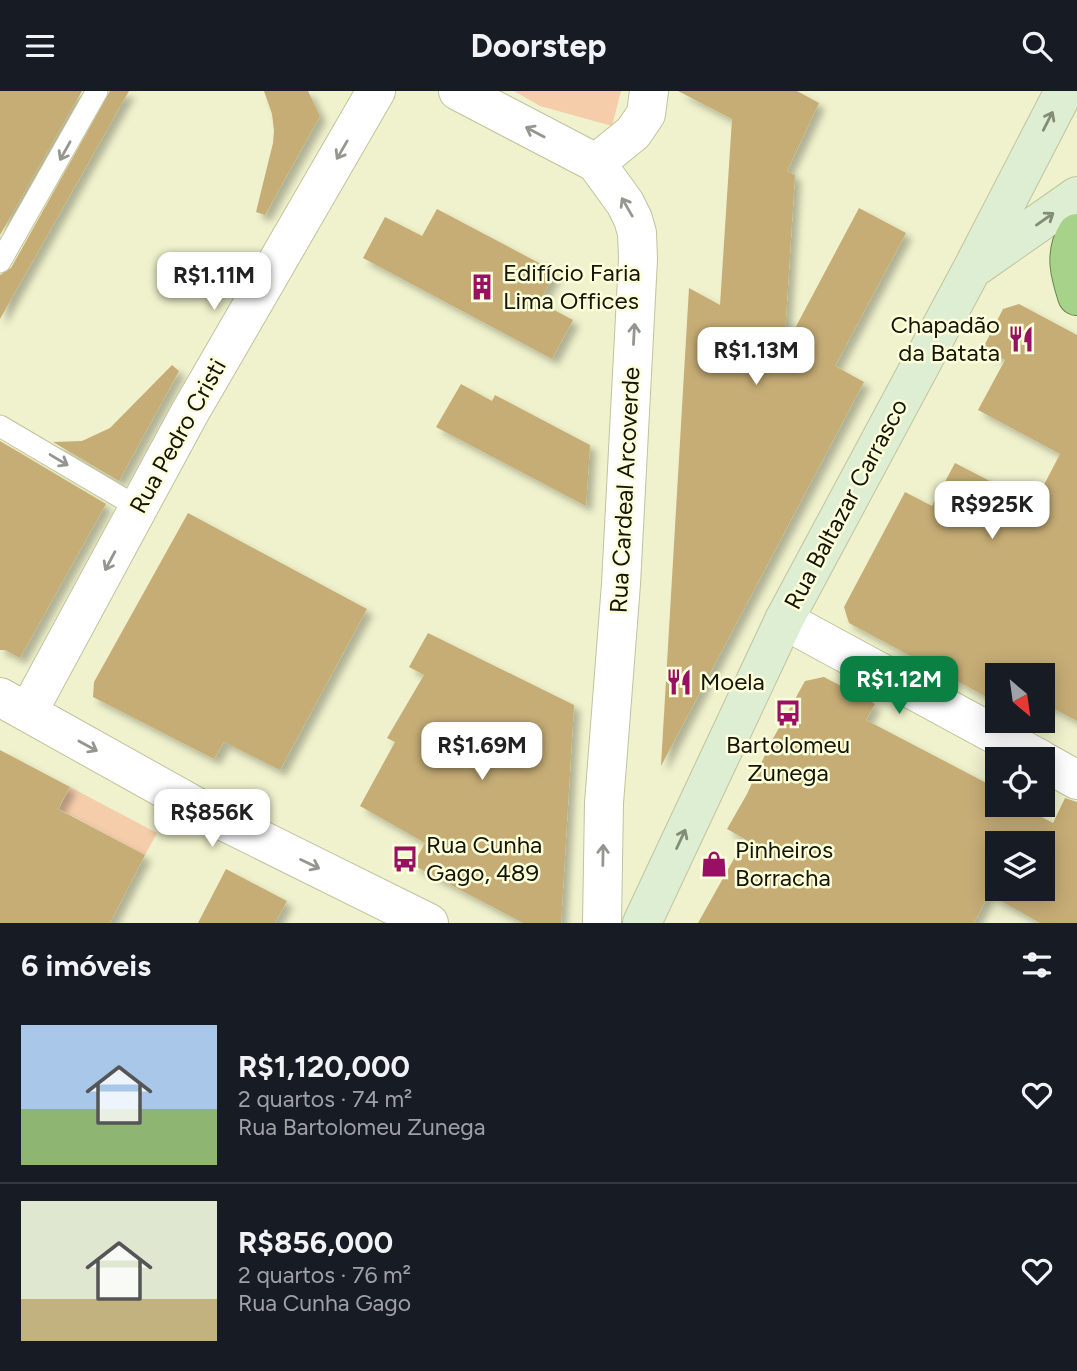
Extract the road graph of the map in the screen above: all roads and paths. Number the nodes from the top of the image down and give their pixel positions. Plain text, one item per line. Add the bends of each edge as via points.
1 (97, 91) edge
2 (376, 91) edge
3 (458, 91) edge
4 (649, 91) edge
5 (1064, 91) edge
6 (596, 163) junction
7 (1077, 196) edge
8 (1077, 233) edge
9 (0, 262) edge
10 (972, 269) junction
11 (1077, 296) edge
12 (0, 426) edge
13 (139, 508) junction
14 (784, 620) junction
15 (14, 705) edge
16 (1018, 747) edge
17 (1055, 767) edge
18 (1077, 780) edge
19 (429, 923) edge
20 (602, 923) edge
21 (642, 923) edge

1 -> 9 lane
2 -> 13 street, Rua Pedro Cristi
6 -> 3 street
4 - 6 street via 646,114 633,133
10 -> 5 main road, Rua Baltazar Carrasco
20 -> 6 street, Rua Cardeal Arcoverde via 604,803 638,259 633,219
10 -> 7 main road
8 - 11 highway via 1071,243 1069,269
10 - 14 main road, Rua Baltazar Carrasco
12 -> 13 lane
13 -> 15 street, Rua Pedro Cristi
14 - 16 street
21 -> 14 main road, Rua Baltazar Carrasco
15 -> 19 street via 213,816
17 - 18 street

